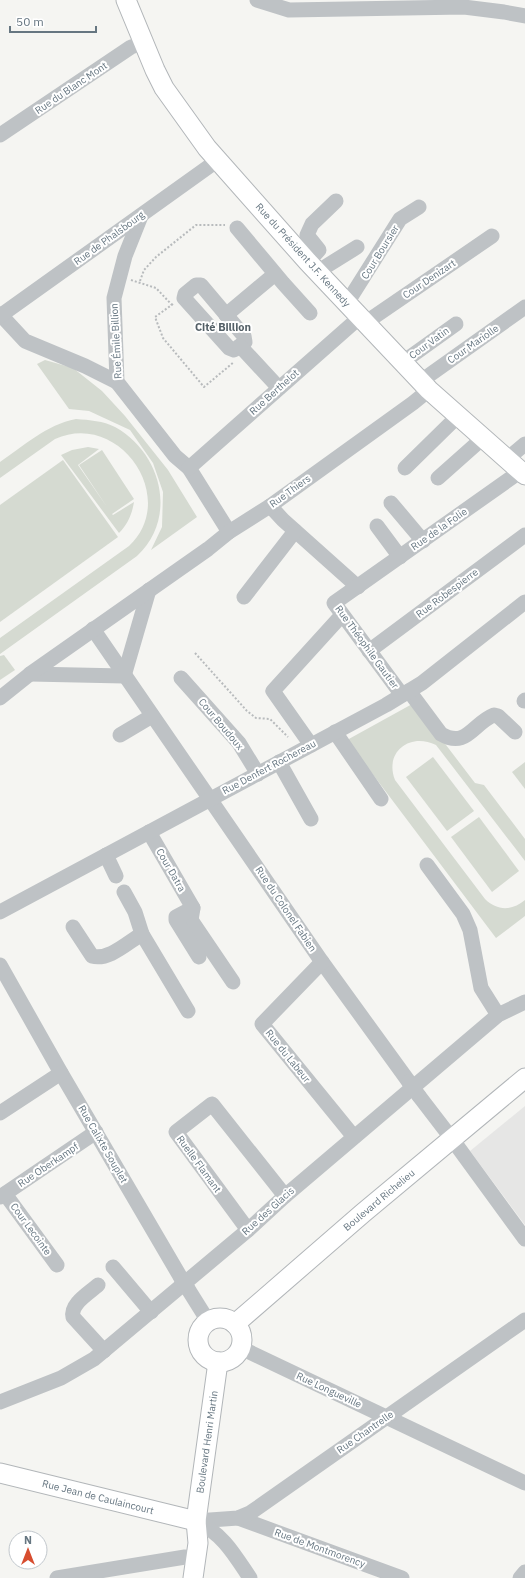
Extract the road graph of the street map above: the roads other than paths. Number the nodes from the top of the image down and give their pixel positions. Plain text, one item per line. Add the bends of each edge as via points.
1 (126, 0) edge
2 (257, 0) edge
3 (500, 0) edge
4 (485, 10) junction
5 (525, 16) edge
6 (143, 44) junction
7 (0, 135) edge
8 (218, 160) junction
9 (336, 201) dead end
10 (419, 207) dead end
11 (141, 216) junction
12 (237, 228) road end
13 (492, 236) dead end
14 (357, 248) dead end
15 (312, 267) junction
16 (276, 274) junction
17 (347, 304) junction
18 (525, 307) edge
19 (310, 313) dead end
20 (0, 315) edge
21 (226, 315) junction
22 (363, 320) junction
23 (456, 324) dead end
24 (237, 348) junction
25 (403, 362) junction
26 (117, 382) junction
27 (425, 385) junction
28 (279, 388) junction
29 (458, 416) junction
30 (482, 438) junction
31 (525, 444) edge
32 (189, 468) junction
33 (405, 468) dead end
34 (518, 468) edge
35 (438, 478) dead end
36 (391, 503) dead end
37 (270, 506) junction
38 (377, 526) dead end
39 (295, 531) junction
40 (229, 532) junction
41 (525, 535) edge
42 (423, 541) junction
43 (400, 557) junction
44 (358, 587) junction
45 (149, 590) junction
46 (244, 597) dead end
47 (525, 602) edge
48 (342, 614) junction
49 (93, 629) junction
50 (369, 651) junction
51 (30, 674) junction
52 (124, 676) junction
53 (181, 678) dead end
54 (406, 693) junction
55 (0, 698) edge
56 (152, 716) junction
57 (335, 732) junction
58 (515, 732) dead end
59 (120, 735) dead end
60 (306, 748) junction
61 (279, 762) junction
62 (258, 774) junction
63 (211, 799) junction
64 (381, 799) dead end
65 (311, 819) dead end
66 (149, 832) junction
67 (106, 855) junction
68 (427, 865) dead end
69 (116, 876) dead end
70 (124, 892) dead end
71 (193, 908) junction
72 (0, 912) edge
73 (73, 927) dead end
74 (142, 934) junction
75 (199, 957) dead end
76 (322, 962) junction
77 (0, 965) edge
78 (233, 982) dead end
79 (525, 1002) edge
80 (188, 1011) dead end
81 (498, 1015) junction
82 (60, 1073) junction
83 (525, 1078) edge
84 (0, 1113) edge
85 (96, 1132) junction
86 (354, 1137) junction
87 (452, 1139) junction
88 (3, 1195) edge
89 (285, 1196) junction
90 (248, 1230) junction
91 (525, 1239) edge
92 (57, 1264) dead end
93 (113, 1267) dead end
94 (98, 1285) dead end
95 (150, 1312) junction
96 (525, 1320) edge
97 (208, 1321) junction
98 (235, 1324) junction
99 (241, 1348) junction
100 (104, 1351) junction
101 (218, 1362) junction
102 (0, 1402) edge
103 (385, 1417) junction
104 (0, 1473) edge
105 (525, 1483) edge
106 (238, 1518) junction
107 (196, 1522) junction
108 (185, 1557) junction
109 (525, 1572) edge
110 (56, 1578) edge
111 (181, 1578) edge
112 (193, 1578) edge
113 (250, 1578) edge
114 (402, 1578) edge
115 (520, 1578) edge

1 - 6 main road, Rue du Président J.F. Kennedy
2 - 4 street via 289,10 402,7 464,7
3 - 4 street
4 - 5 street
6 - 7 street, Rue du Blanc Mont via 131,48
6 - 8 main road, Rue du Président J.F. Kennedy via 164,88
8 - 11 street, Rue de Phalsbourg
8 - 15 main road, Rue du Président J.F. Kennedy
9 - 15 street via 312,224 307,235 319,250
10 - 17 street, Cour Boursier via 400,219
11 - 20 street, Rue de Phalsbourg
11 - 26 street, Rue Émile Billion via 118,277 114,298
12 - 16 street
13 - 22 street, Cour Denizart
14 - 15 street
15 - 17 main road, Rue du Président J.F. Kennedy
16 - 19 street
16 - 21 street
17 - 22 main road, Rue du Président J.F. Kennedy
18 - 27 street, Cour Mariolle
20 - 26 street via 25,341
21 - 24 street via 244,336 245,342
21 - 24 street via 201,285 196,285 178,301 229,348
22 - 25 main road, Rue du Président J.F. Kennedy
22 - 28 street, Rue Berthelot
23 - 25 street, Cour Vatin
24 - 28 street
25 - 27 main road, Rue du Président J.F. Kennedy
26 - 32 street, Rue Émile Billion via 176,456
27 - 29 main road, Rue du Président J.F. Kennedy
27 - 37 street, Rue Thiers
28 - 32 street, Rue Berthelot
29 - 30 main road, Rue du Président J.F. Kennedy
29 - 33 street
30 - 34 main road, Rue du Président J.F. Kennedy
30 - 35 street
31 - 34 street, Rue de la Folie
32 - 40 street, Rue Émile Billion
34 - 42 street, Rue de la Folie
36 - 42 street
37 - 39 street
37 - 40 street, Rue Thiers
38 - 43 street
39 - 44 street
39 - 46 street
40 - 45 street, Rue Thiers
41 - 50 street, Rue Robespierre
42 - 43 street, Rue de la Folie
43 - 44 street, Rue de la Folie
44 - 48 street, Rue Théophile Gautier via 334,603
45 - 49 street, Rue Thiers
45 - 52 street
47 - 54 street, Rue Denfert Rochereau
48 - 50 street, Rue Théophile Gautier
48 - 60 street via 273,691
49 - 51 street, Rue Thiers
49 - 52 street, Rue du Colonel Fabien
50 - 54 street, Rue Théophile Gautier
51 - 52 street
51 - 55 street
52 - 56 street, Rue du Colonel Fabien
53 - 62 street, Cour Boudoux via 239,743
54 - 57 street, Rue Denfert Rochereau
54 - 58 street, Rue Théophile Gautier via 441,734 448,738 464,738 494,715
56 - 59 street
56 - 63 street, Rue du Colonel Fabien
57 - 60 street, Rue Denfert Rochereau
57 - 64 street
60 - 61 street, Rue Denfert Rochereau
61 - 62 street, Rue Denfert Rochereau
61 - 65 street
62 - 63 street, Rue Denfert Rochereau
63 - 66 street, Rue Denfert Rochereau
63 - 76 street, Rue du Colonel Fabien
66 - 67 street, Rue Denfert Rochereau
66 - 71 street, Cour Datra
67 - 69 street
67 - 72 street, Rue Denfert Rochereau
68 - 81 street via 462,914 470,930 481,988
70 - 74 street via 135,912
71 - 75 street via 176,917 176,920
71 - 78 street, Cour Datra via 191,920
73 - 74 street via 92,956 98,958
74 - 80 street
76 - 86 street, Rue du Labeur via 262,1024
76 - 87 street, Rue du Colonel Fabien, bridge
77 - 82 street, Rue Calixte Souplet
79 - 81 street, Rue des Glacis
81 - 86 street, Rue des Glacis
82 - 84 street
82 - 85 street, Rue Calixte Souplet
83 - 87 main road, Boulevard Richelieu
85 - 88 street, Rue Oberkampf
85 - 97 street, Rue Calixte Souplet
86 - 89 street, Rue des Glacis
87 - 91 street, Rue du Colonel Fabien
87 - 98 main road, Boulevard Richelieu
88 - 92 street, Cour Lecointe
89 - 90 street, Rue des Glacis
89 - 90 street, Ruelle Flamant via 212,1104 176,1132
90 - 95 street, Rue des Glacis
93 - 95 street
94 - 100 street via 74,1307 72,1312 74,1318
95 - 100 street, Rue des Glacis
96 - 103 street, Rue Chantrelle
97 - 98 main road via 219,1318
97 - 101 main road via 199,1332 198,1345 205,1357
98 - 99 main road via 242,1335
99 - 101 main road via 232,1359
99 - 103 street, Rue Longueville
100 - 102 street, Rue des Glacis via 61,1378
101 - 107 main road, Boulevard Henri Martin
103 - 105 street, Rue Longueville
103 - 106 street, Rue Chantrelle via 250,1513
104 - 107 main road, Rue Jean de Caulaincourt
106 - 107 street, Rue Chantrelle
106 - 114 street, Rue de Montmorency
107 - 108 main road, Boulevard Henri Martin
107 - 112 main road, Boulevard Henri Martin via 198,1543
107 - 113 street via 211,1528 228,1545
108 - 110 street
108 - 111 main road, Boulevard Henri Martin
109 - 115 street

